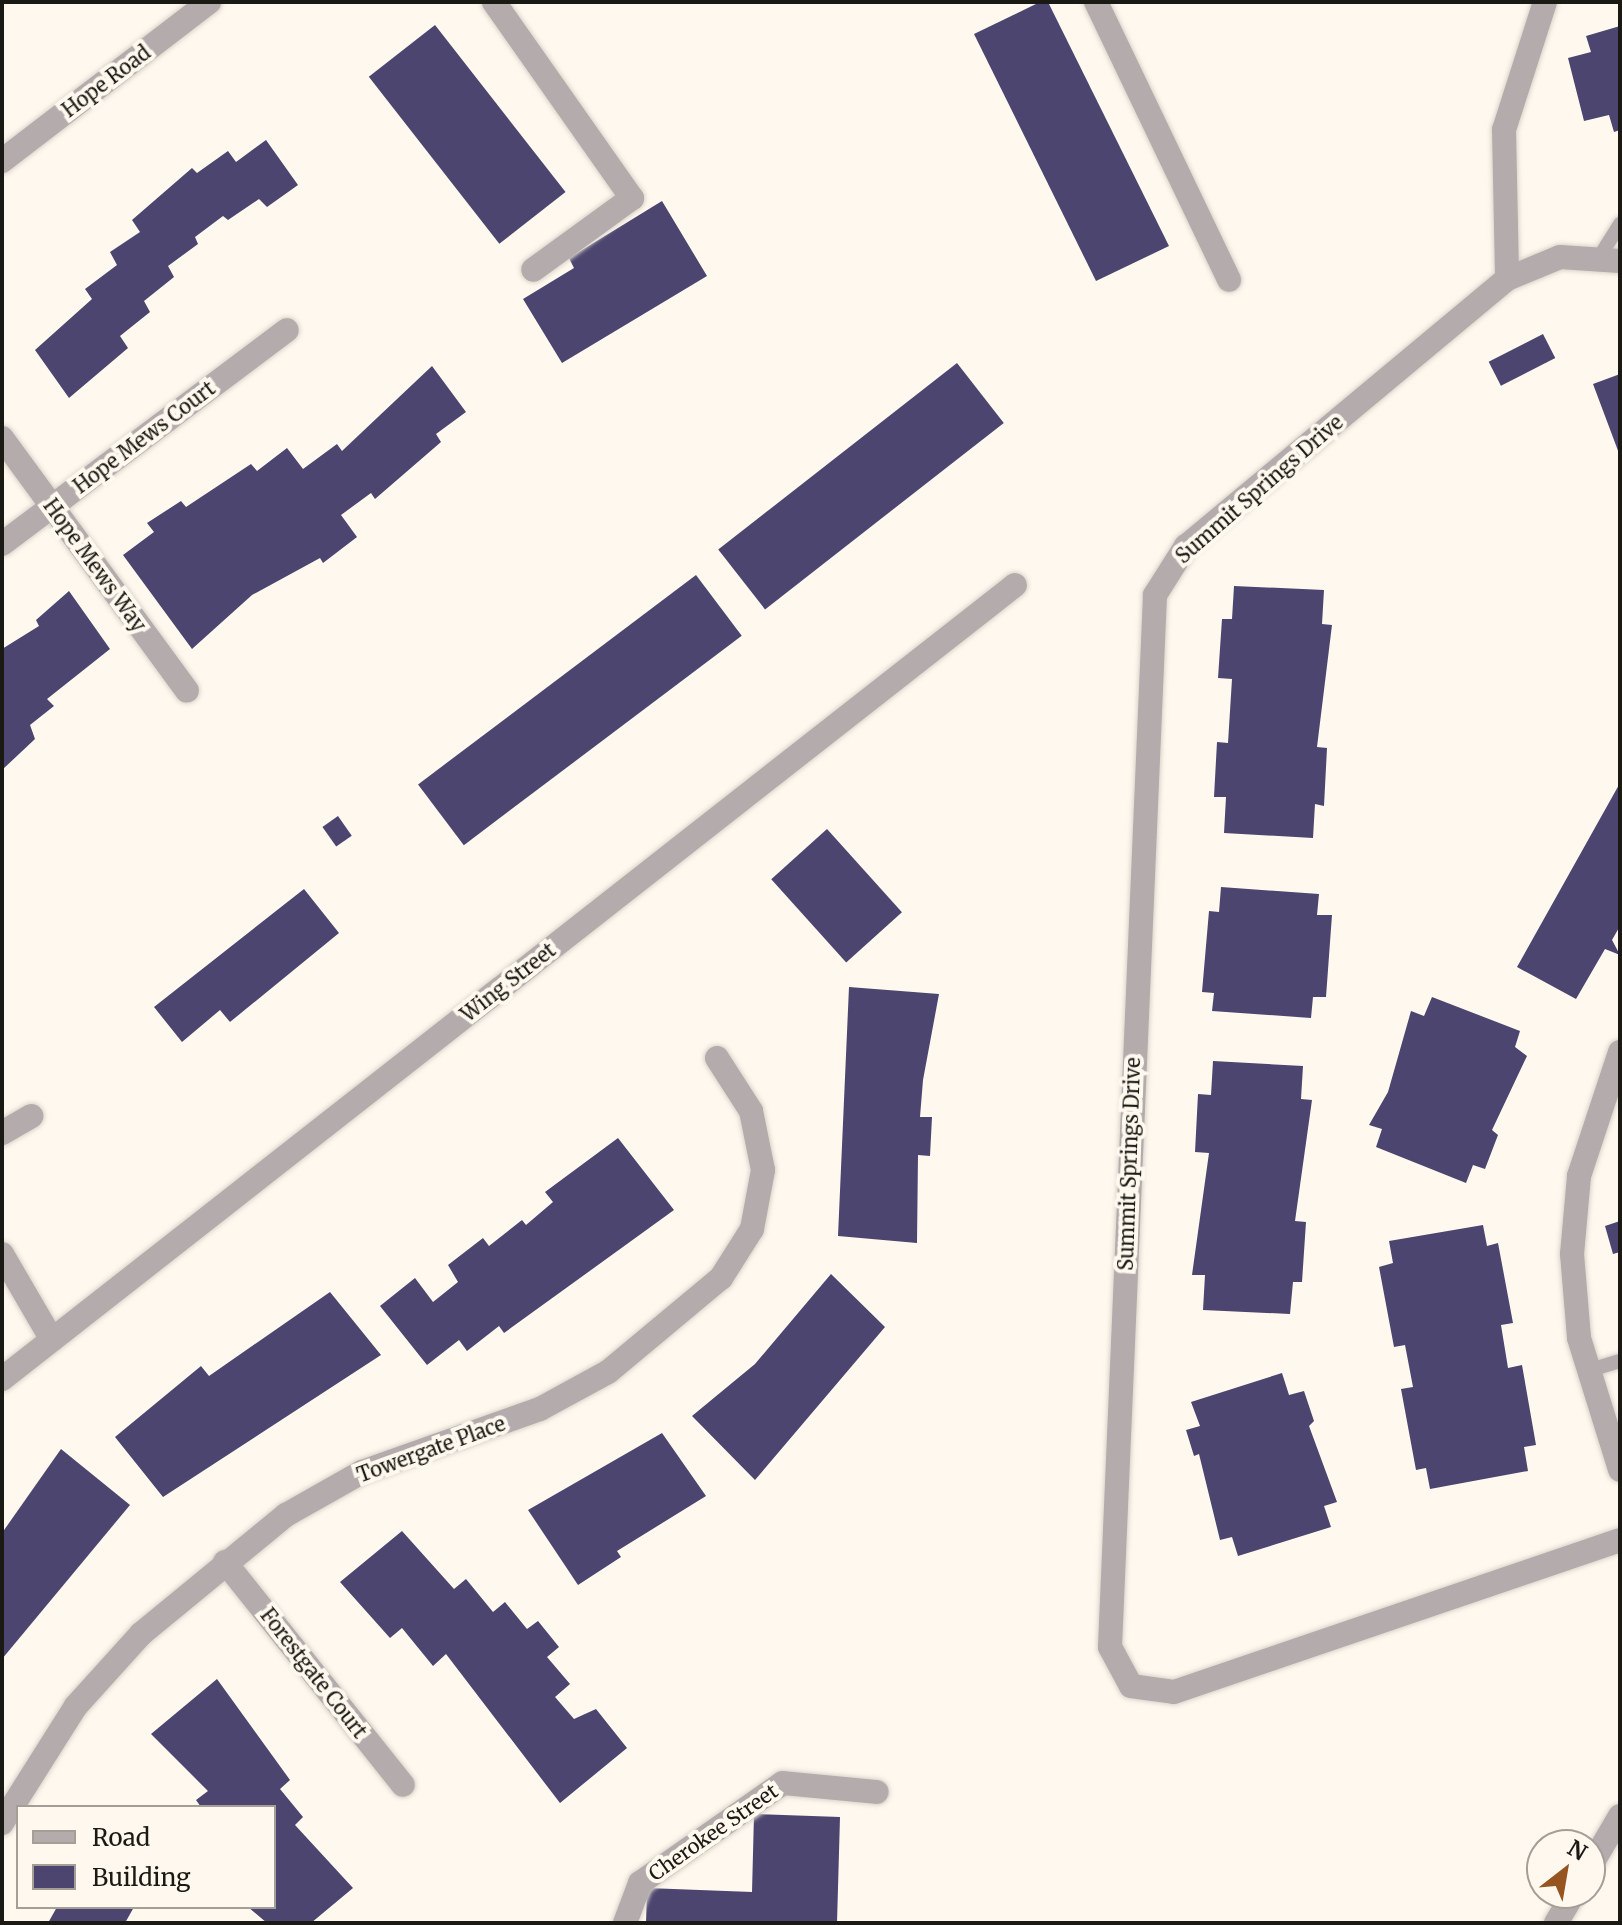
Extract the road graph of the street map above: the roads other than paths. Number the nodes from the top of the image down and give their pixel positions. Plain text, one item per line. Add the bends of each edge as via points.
1 (209, 2) edge
2 (494, 2) edge
3 (1096, 2) edge
4 (1545, 2) edge
5 (2, 161) edge
6 (1620, 224) edge
7 (1610, 259) edge
8 (533, 270) dead end
9 (1507, 279) junction
10 (1229, 280) dead end
11 (287, 330) dead end
12 (2, 438) edge
13 (52, 507) junction
14 (2, 544) edge
15 (1015, 585) dead end
16 (187, 691) dead end
17 (1620, 1052) edge
18 (717, 1058) dead end
19 (1615, 1081) edge
20 (31, 1116) dead end
21 (2, 1133) edge
22 (2, 1254) edge
23 (52, 1340) junction
24 (1620, 1361) edge
25 (1587, 1371) junction
26 (2, 1379) edge
27 (1620, 1470) edge
28 (1620, 1540) edge
29 (225, 1562) junction
30 (403, 1785) dead end
31 (877, 1792) dead end
32 (1620, 1816) edge
33 (2, 1823) edge
34 (1606, 1840) edge
35 (625, 1923) edge

1 - 5 street, Hope Road
2 - 8 street via 632,198
3 - 10 street
4 - 9 street via 1504,130
6 - 7 lane
7 - 9 street, Summit Springs Drive via 1560,257
9 - 28 street, Summit Springs Drive via 1186,546 1155,595 1110,1647 1116,1670 1131,1686 1174,1692
11 - 13 street, Hope Mews Court
12 - 13 street, Hope Mews Way
13 - 14 street, Hope Mews Court
13 - 16 street, Hope Mews Way
15 - 23 street, Wing Street
17 - 19 street
18 - 29 street, Towergate Place via 751,1111 763,1170 752,1229 721,1278 608,1372 540,1409 362,1472 286,1515
19 - 25 street via 1579,1176 1572,1254
20 - 21 street
22 - 23 street
23 - 26 street, Wing Street
24 - 25 lane
25 - 27 street
29 - 30 street, Forestgate Court
29 - 33 street, Towergate Place via 141,1634 76,1706
31 - 35 street, Cherokee Street via 783,1783 640,1883
32 - 34 street

